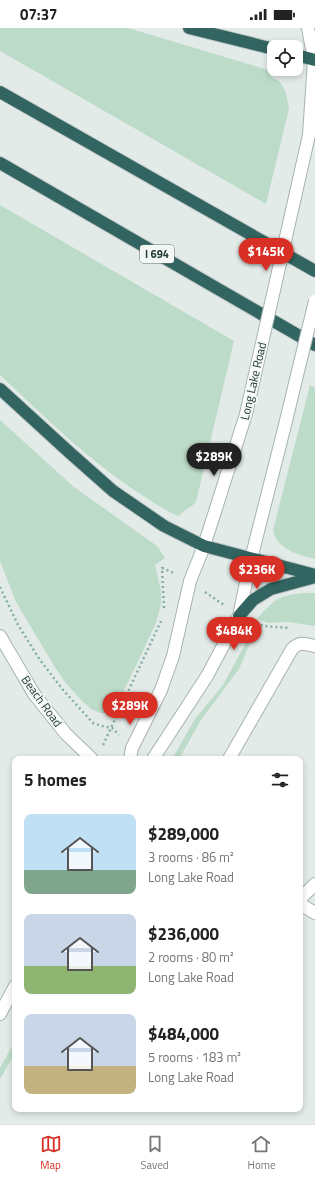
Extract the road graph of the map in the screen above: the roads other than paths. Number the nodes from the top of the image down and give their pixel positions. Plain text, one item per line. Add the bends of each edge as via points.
1 (189, 28) edge
2 (308, 28) edge
3 (267, 47) edge
4 (303, 57) edge
5 (314, 60) edge
6 (0, 92) edge
7 (0, 163) edge
8 (315, 271) edge
9 (315, 301) edge
10 (315, 345) edge
11 (0, 389) edge
12 (204, 546) junction
13 (251, 558) junction
14 (315, 576) edge
15 (239, 616) junction
16 (0, 636) edge
17 (315, 646) edge
18 (89, 756) edge
19 (131, 756) edge
20 (155, 756) edge
21 (232, 756) edge
22 (315, 884) edge
23 (303, 897) edge
24 (303, 906) edge
25 (315, 913) edge
26 (12, 992) edge
27 (0, 1014) edge

1 - 3 highway
2 - 5 street, Long Lake Road
4 - 5 highway
5 - 12 street, Long Lake Road, bridge via 309,135 246,414
6 - 8 highway
7 - 10 highway, I 694
9 - 13 street, bridge
11 - 12 highway via 113,491 164,526
12 - 13 highway
12 - 19 street, Long Lake Road via 190,581 173,656 161,690 132,748
13 - 14 highway
13 - 15 street
14 - 15 highway via 271,589 253,600
15 - 20 street via 207,676
16 - 18 street, Beach Road via 34,694 66,734
17 - 21 street via 297,644 292,649
22 - 23 street
24 - 25 street
26 - 27 street

